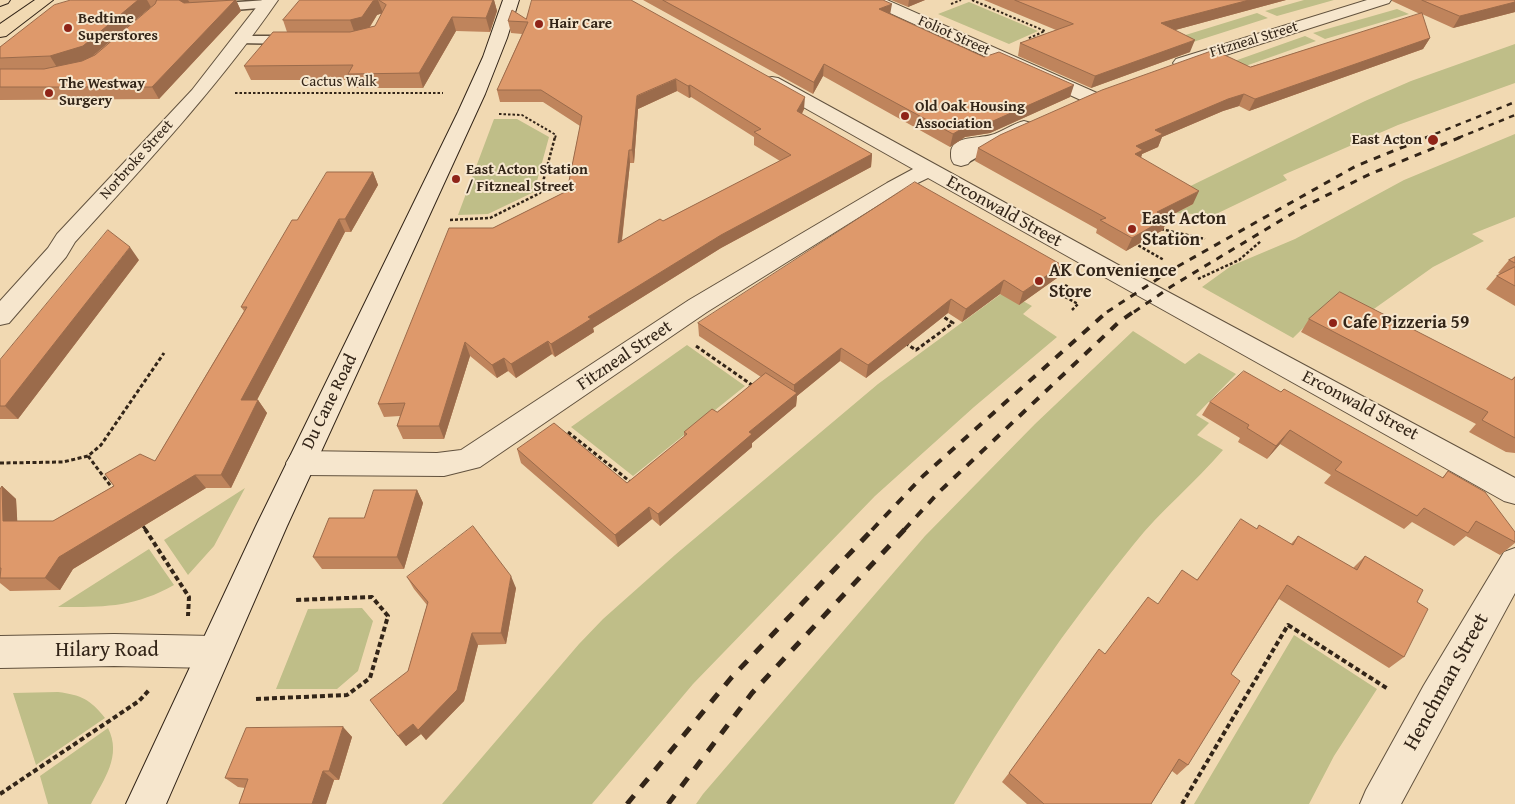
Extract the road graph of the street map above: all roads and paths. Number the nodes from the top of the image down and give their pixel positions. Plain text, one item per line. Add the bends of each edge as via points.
1 (45, 0) edge
2 (511, 0) edge
3 (874, 0) edge
4 (972, 0) edge
5 (1383, 0) edge
6 (269, 2) edge
7 (199, 8) edge
8 (0, 32) edge
9 (244, 40) junction
10 (308, 40) edge
11 (1023, 40) edge
12 (1162, 70) edge
13 (754, 72) edge
14 (1108, 90) edge
15 (449, 93) dead end
16 (230, 94) dead end
17 (1090, 96) junction
18 (1072, 105) edge
19 (496, 114) dead end
20 (1038, 121) edge
21 (933, 172) junction
22 (450, 220) dead end
23 (1158, 228) edge
24 (1141, 237) edge
25 (1205, 239) dead end
26 (1261, 241) dead end
27 (1164, 260) dead end
28 (1198, 279) dead end
29 (1063, 280) dead end
30 (1072, 310) dead end
31 (938, 313) edge
32 (0, 317) edge
33 (900, 340) edge
34 (693, 343) dead end
35 (164, 353) dead end
36 (744, 391) edge
37 (566, 430) edge
38 (88, 456) junction
39 (301, 462) junction
40 (0, 463) edge
41 (639, 476) edge
42 (1515, 492) edge
43 (117, 494) edge
44 (143, 526) edge
45 (1515, 562) edge
46 (295, 600) dead end
47 (187, 622) dead end
48 (0, 652) edge
49 (213, 652) junction
50 (155, 683) dead end
51 (1388, 689) dead end
52 (256, 699) dead end
53 (0, 794) edge
54 (146, 804) edge
55 (1182, 804) edge
56 (1380, 804) edge

1 - 8 highway
2 - 39 street, Du Cane Road via 474,96 412,235
3 - 17 street, Foliot Street
4 - 11 path via 1045,31
5 - 12 street, Fitzneal Street
6 - 7 lane
6 - 9 street, Norbroke Street
9 - 10 lane
9 - 32 street, Norbroke Street via 65,239 58,252
13 - 21 street, Erconwald Street
14 - 17 street
15 - 16 path, Cactus Walk
17 - 18 street
19 - 22 path via 522,115 556,135 540,193 490,218
20 - 21 street, Fitzneal Street via 995,141 989,151 975,158 960,160
21 - 39 street, Fitzneal Street via 894,187 698,306 470,459 439,466
21 - 42 street, Erconwald Street
23 - 25 path
24 - 27 path via 1132,242
26 - 28 path via 1239,260
29 - 30 path via 1081,290 1077,292 1065,285 1056,292 1078,304
31 - 33 path via 954,323 916,350
34 - 36 path via 752,385
35 - 38 path via 101,445
37 - 41 path via 632,483
38 - 40 path via 63,462
38 - 43 path
39 - 49 street, Du Cane Road
44 - 47 path via 189,597
45 - 56 street, Henchman Street
46 - 52 path via 372,598 388,616 370,678 347,695
48 - 49 street, Hilary Road
49 - 54 street, Du Cane Road
50 - 53 path via 139,701
51 - 55 path via 1288,625

